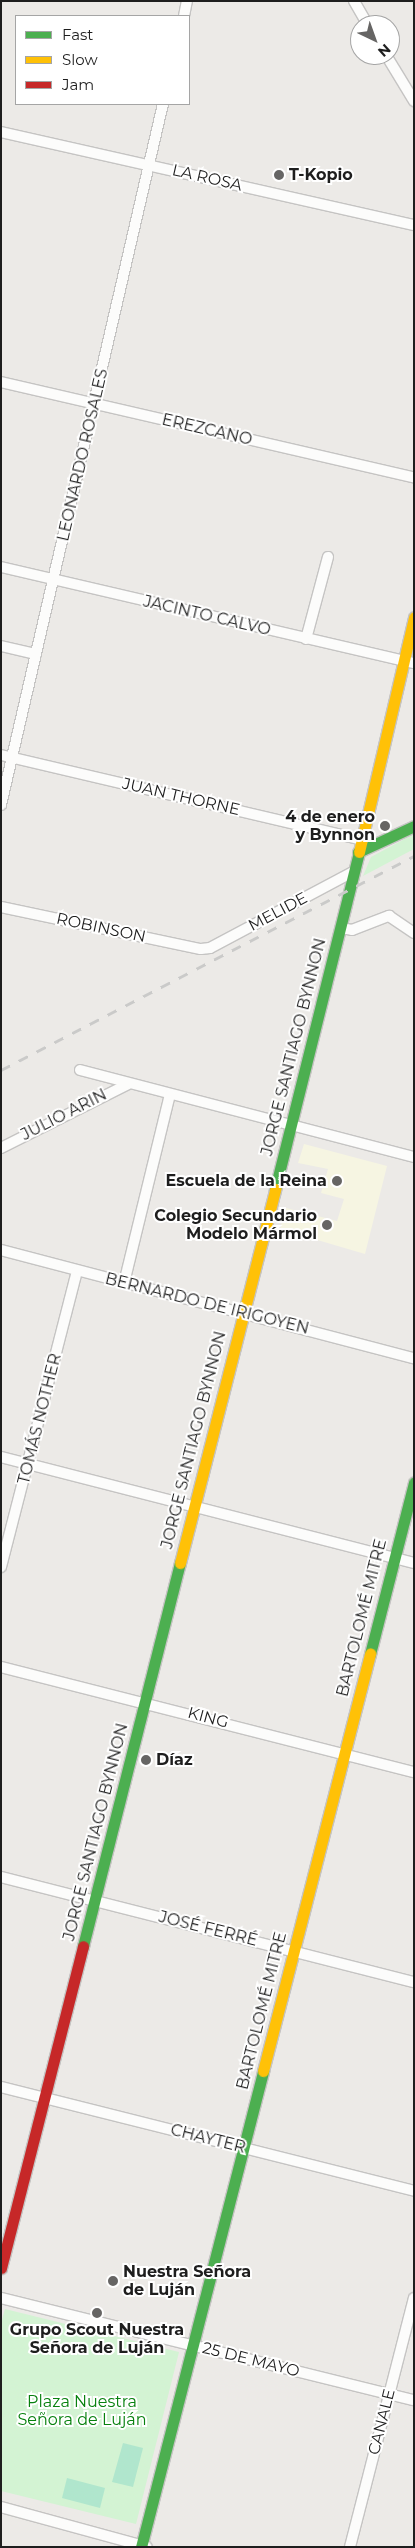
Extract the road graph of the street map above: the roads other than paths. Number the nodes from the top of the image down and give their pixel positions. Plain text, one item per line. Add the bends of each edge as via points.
1 (188, 1) edge
2 (354, 1) edge
3 (184, 15) edge
4 (362, 15) edge
5 (392, 65) edge
6 (414, 101) edge
7 (163, 105) edge
8 (1, 132) edge
9 (148, 165) junction
10 (414, 225) edge
11 (1, 382) edge
12 (95, 405) junction
13 (414, 477) edge
14 (328, 557) dead end
15 (1, 567) edge
16 (55, 580) junction
17 (414, 618) edge
18 (306, 639) junction
19 (1, 646) edge
20 (36, 654) junction
21 (408, 662) edge
22 (1, 755) edge
23 (12, 758) junction
24 (1, 806) edge
25 (414, 826) edge
26 (360, 839) junction
27 (358, 852) junction
28 (354, 872) junction
29 (1, 906) edge
30 (341, 928) junction
31 (414, 933) edge
32 (201, 949) joint
33 (80, 1070) dead end
34 (128, 1084) junction
35 (170, 1095) junction
36 (290, 1126) junction
37 (1, 1148) edge
38 (414, 1157) edge
39 (1, 1250) edge
40 (77, 1271) junction
41 (124, 1283) junction
42 (242, 1313) junction
43 (414, 1358) edge
44 (1, 1457) edge
45 (28, 1464) junction
46 (414, 1482) edge
47 (194, 1508) junction
48 (394, 1557) junction
49 (414, 1562) edge
50 (1, 1567) edge
51 (1, 1667) edge
52 (145, 1702) junction
53 (344, 1754) junction
54 (414, 1772) edge
55 (1, 1877) edge
56 (95, 1901) junction
57 (294, 1951) junction
58 (414, 1982) edge
59 (1, 2087) edge
60 (45, 2098) junction
61 (244, 2148) junction
62 (414, 2192) edge
63 (1, 2268) edge
64 (1, 2298) edge
65 (414, 2298) edge
66 (193, 2345) junction
67 (389, 2394) junction
68 (414, 2400) edge
69 (1, 2507) edge
70 (143, 2546) edge
71 (350, 2547) edge

1 - 3 street
2 - 4 street
5 - 6 street
7 - 9 street, LEONARDO ROSALES
8 - 9 street, LA ROSA
9 - 10 street, LA ROSA
9 - 12 street, LEONARDO ROSALES
11 - 12 street, EREZCANO
12 - 13 street, EREZCANO
12 - 16 street, LEONARDO ROSALES
14 - 18 street
15 - 16 street, JACINTO CALVO
16 - 18 street, JACINTO CALVO
16 - 20 street, LEONARDO ROSALES
17 - 21 street, JORGE SANTIAGO BYNNON
18 - 21 street, JACINTO CALVO
19 - 20 street
20 - 23 street, LEONARDO ROSALES
21 - 26 street, JORGE SANTIAGO BYNNON
22 - 23 street, JUAN THORNE
23 - 24 street, LEONARDO ROSALES
23 - 26 street, JUAN THORNE
25 - 27 street
26 - 27 street, JORGE SANTIAGO BYNNON
27 - 28 street, JORGE SANTIAGO BYNNON
28 - 30 street, JORGE SANTIAGO BYNNON
28 - 32 street, MELIDE via 210,948
29 - 32 street, ROBINSON
30 - 31 street via 352,930 389,916
30 - 36 street, JORGE SANTIAGO BYNNON
33 - 34 street
34 - 35 street
34 - 37 street, JULIO ARIN
35 - 36 street
35 - 41 street
36 - 38 street
36 - 42 street, JORGE SANTIAGO BYNNON
39 - 40 street, BERNARDO DE IRIGOYEN
40 - 41 street, BERNARDO DE IRIGOYEN
40 - 45 street, TOMÁS NOTHER
41 - 42 street, BERNARDO DE IRIGOYEN
42 - 43 street, BERNARDO DE IRIGOYEN
42 - 47 street, JORGE SANTIAGO BYNNON
44 - 45 street
45 - 47 street
45 - 50 street, TOMÁS NOTHER
46 - 48 street, BARTOLOMÉ MITRE
47 - 48 street
47 - 52 street, JORGE SANTIAGO BYNNON
48 - 49 street
48 - 53 street, BARTOLOMÉ MITRE
51 - 52 street, KING
52 - 53 street, KING
52 - 56 street, JORGE SANTIAGO BYNNON
53 - 54 street, KING
53 - 57 street, BARTOLOMÉ MITRE
55 - 56 street, JOSÉ FERRÉ
56 - 57 street, JOSÉ FERRÉ
56 - 60 street, JORGE SANTIAGO BYNNON
57 - 58 street, JOSÉ FERRÉ
57 - 61 street, BARTOLOMÉ MITRE
59 - 60 street, CHAYTER
60 - 61 street, CHAYTER
60 - 63 street, JORGE SANTIAGO BYNNON
61 - 62 street, CHAYTER
61 - 66 street, BARTOLOMÉ MITRE
64 - 66 street, 25 DE MAYO
65 - 67 street, CANALE
66 - 67 street, 25 DE MAYO
66 - 70 street, BARTOLOMÉ MITRE
67 - 68 street, 25 DE MAYO
67 - 71 street, CANALE
69 - 70 street

